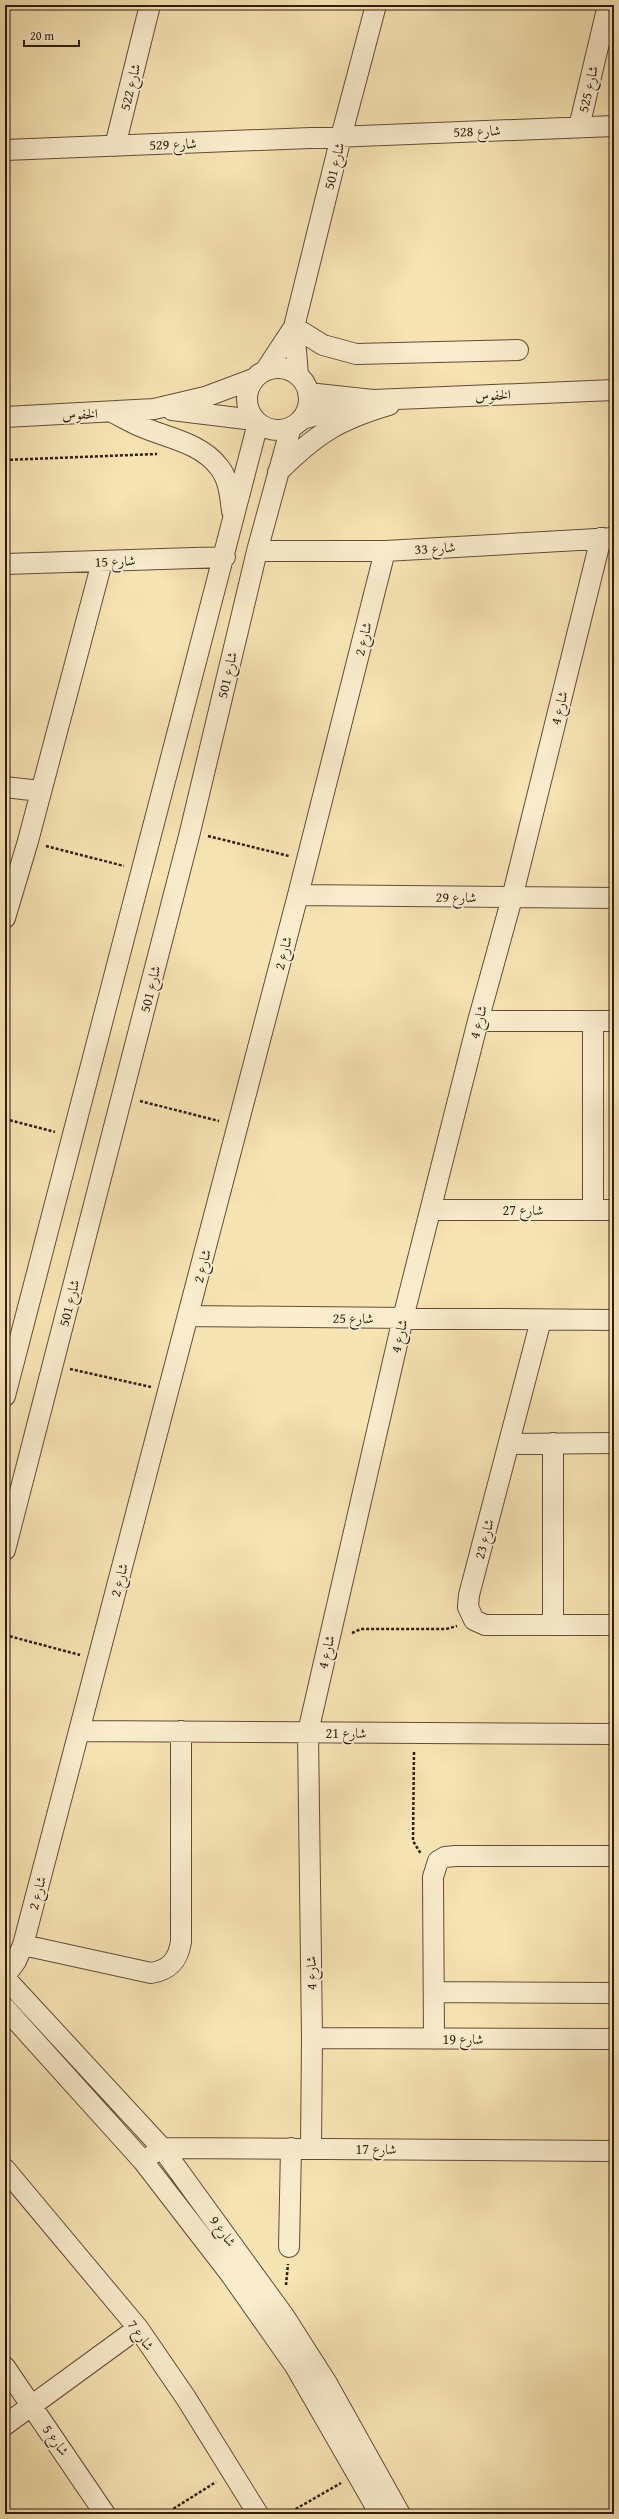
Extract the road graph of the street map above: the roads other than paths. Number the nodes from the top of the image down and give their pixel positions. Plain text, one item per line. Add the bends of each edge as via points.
1 (150, 5) edge
2 (376, 5) edge
3 (608, 5) edge
4 (614, 126) edge
5 (579, 127) junction
6 (341, 137) junction
7 (115, 146) junction
8 (5, 150) edge
9 (294, 327) junction
10 (518, 350) dead end
11 (259, 375) junction
12 (298, 375) junction
13 (614, 390) edge
14 (308, 393) junction
15 (411, 398) junction
16 (373, 400) junction
17 (154, 409) junction
18 (112, 412) junction
19 (5, 417) edge
20 (256, 422) junction
21 (296, 423) junction
22 (277, 473) junction
23 (233, 516) junction
24 (608, 538) edge
25 (257, 551) junction
26 (384, 551) junction
27 (225, 557) junction
28 (102, 562) junction
29 (5, 564) edge
30 (5, 787) edge
31 (40, 791) junction
32 (298, 895) junction
33 (512, 898) junction
34 (614, 898) edge
35 (5, 918) edge
36 (478, 1021) junction
37 (593, 1021) junction
38 (614, 1021) edge
39 (432, 1210) junction
40 (593, 1210) junction
41 (614, 1210) edge
42 (189, 1316) junction
43 (403, 1318) junction
44 (541, 1320) junction
45 (614, 1320) edge
46 (5, 1396) edge
47 (553, 1443) junction
48 (614, 1443) edge
49 (509, 1444) junction
50 (5, 1550) edge
51 (553, 1624) junction
52 (614, 1624) edge
53 (79, 1731) junction
54 (182, 1731) junction
55 (308, 1732) junction
56 (614, 1734) edge
57 (614, 1856) edge
58 (23, 1945) junction
59 (5, 1977) edge
60 (434, 1992) junction
61 (614, 1993) edge
62 (5, 2008) edge
63 (312, 2038) junction
64 (434, 2039) junction
65 (614, 2039) edge
66 (162, 2148) junction
67 (291, 2148) junction
68 (311, 2148) junction
69 (614, 2151) edge
70 (143, 2161) junction
71 (5, 2169) edge
72 (289, 2247) road end
73 (138, 2328) junction
74 (5, 2367) edge
75 (32, 2406) junction
76 (5, 2425) edge
77 (105, 2514) edge
78 (258, 2514) edge
79 (380, 2514) edge
80 (400, 2514) edge

1 - 7 street, شارع 522
2 - 6 street, شارع 501
3 - 5 street, شارع 525
4 - 5 street, شارع 528
5 - 6 street, شارع 528
6 - 7 street, شارع 529
6 - 9 street, شارع 501
7 - 8 street, شارع 529
9 - 10 street via 323,345 356,354
9 - 11 street, شارع 501
9 - 12 street, شارع 501
11 - 12 street via 285,369
11 - 17 street, الخفوس via 204,397
11 - 20 street via 249,387 247,404
12 - 14 street
13 - 15 street, الخفوس
14 - 16 street, الخفوس
14 - 21 street via 308,407
15 - 16 street, الخفوس
15 - 22 street via 370,411 331,428 305,445
16 - 21 street, الخفوس
17 - 18 street, الخفوس
17 - 20 street, الخفوس
18 - 19 street, الخفوس
18 - 23 street via 141,427 187,443 208,456 220,467 225,478
20 - 21 street via 277,430
20 - 23 street
21 - 22 street, شارع 501
22 - 25 street, شارع 501
23 - 27 street
24 - 26 street, شارع 33
24 - 33 street, شارع 4
25 - 26 street, شارع 33
25 - 50 street, شارع 501 via 190,832
26 - 32 street, شارع 2
27 - 28 street, شارع 15
27 - 46 street
28 - 29 street, شارع 15
28 - 31 street
30 - 31 street
31 - 35 street
32 - 33 street, شارع 29
32 - 42 street, شارع 2
33 - 34 street, شارع 29
33 - 36 street, شارع 4
36 - 37 street
36 - 39 street, شارع 4
37 - 38 street
37 - 40 street
39 - 40 street, شارع 27
39 - 43 street, شارع 4
40 - 41 street, شارع 27
42 - 43 street, شارع 25
42 - 53 street, شارع 2
43 - 44 street, شارع 25
43 - 55 street, شارع 4
44 - 45 street, شارع 25
44 - 49 street, شارع 23
47 - 48 street
47 - 49 street
47 - 51 street
49 - 51 street, شارع 23 via 469,1595 470,1615 485,1625
51 - 52 street
53 - 54 street, شارع 21
53 - 58 street, شارع 2
54 - 55 street, شارع 21
54 - 58 street via 182,1942 176,1959 162,1972 138,1972
55 - 56 street, شارع 21
55 - 63 street, شارع 4
57 - 60 street via 454,1856 438,1861 433,1877
58 - 59 street, شارع 2
59 - 66 street, شارع 9
60 - 61 street
60 - 64 street
62 - 70 street, شارع 9
63 - 64 street, شارع 19
63 - 68 street, شارع 4
64 - 65 street, شارع 19
66 - 67 street, شارع 17
66 - 70 street
66 - 80 street, شارع 9 via 284,2316 328,2385
67 - 68 street, شارع 17
67 - 72 street
68 - 69 street, شارع 17
70 - 79 street, شارع 9 via 232,2275 294,2366
71 - 73 street, شارع 7
73 - 75 street
73 - 78 street, شارع 7
74 - 75 street, شارع 5
75 - 76 street
75 - 77 street, شارع 5

